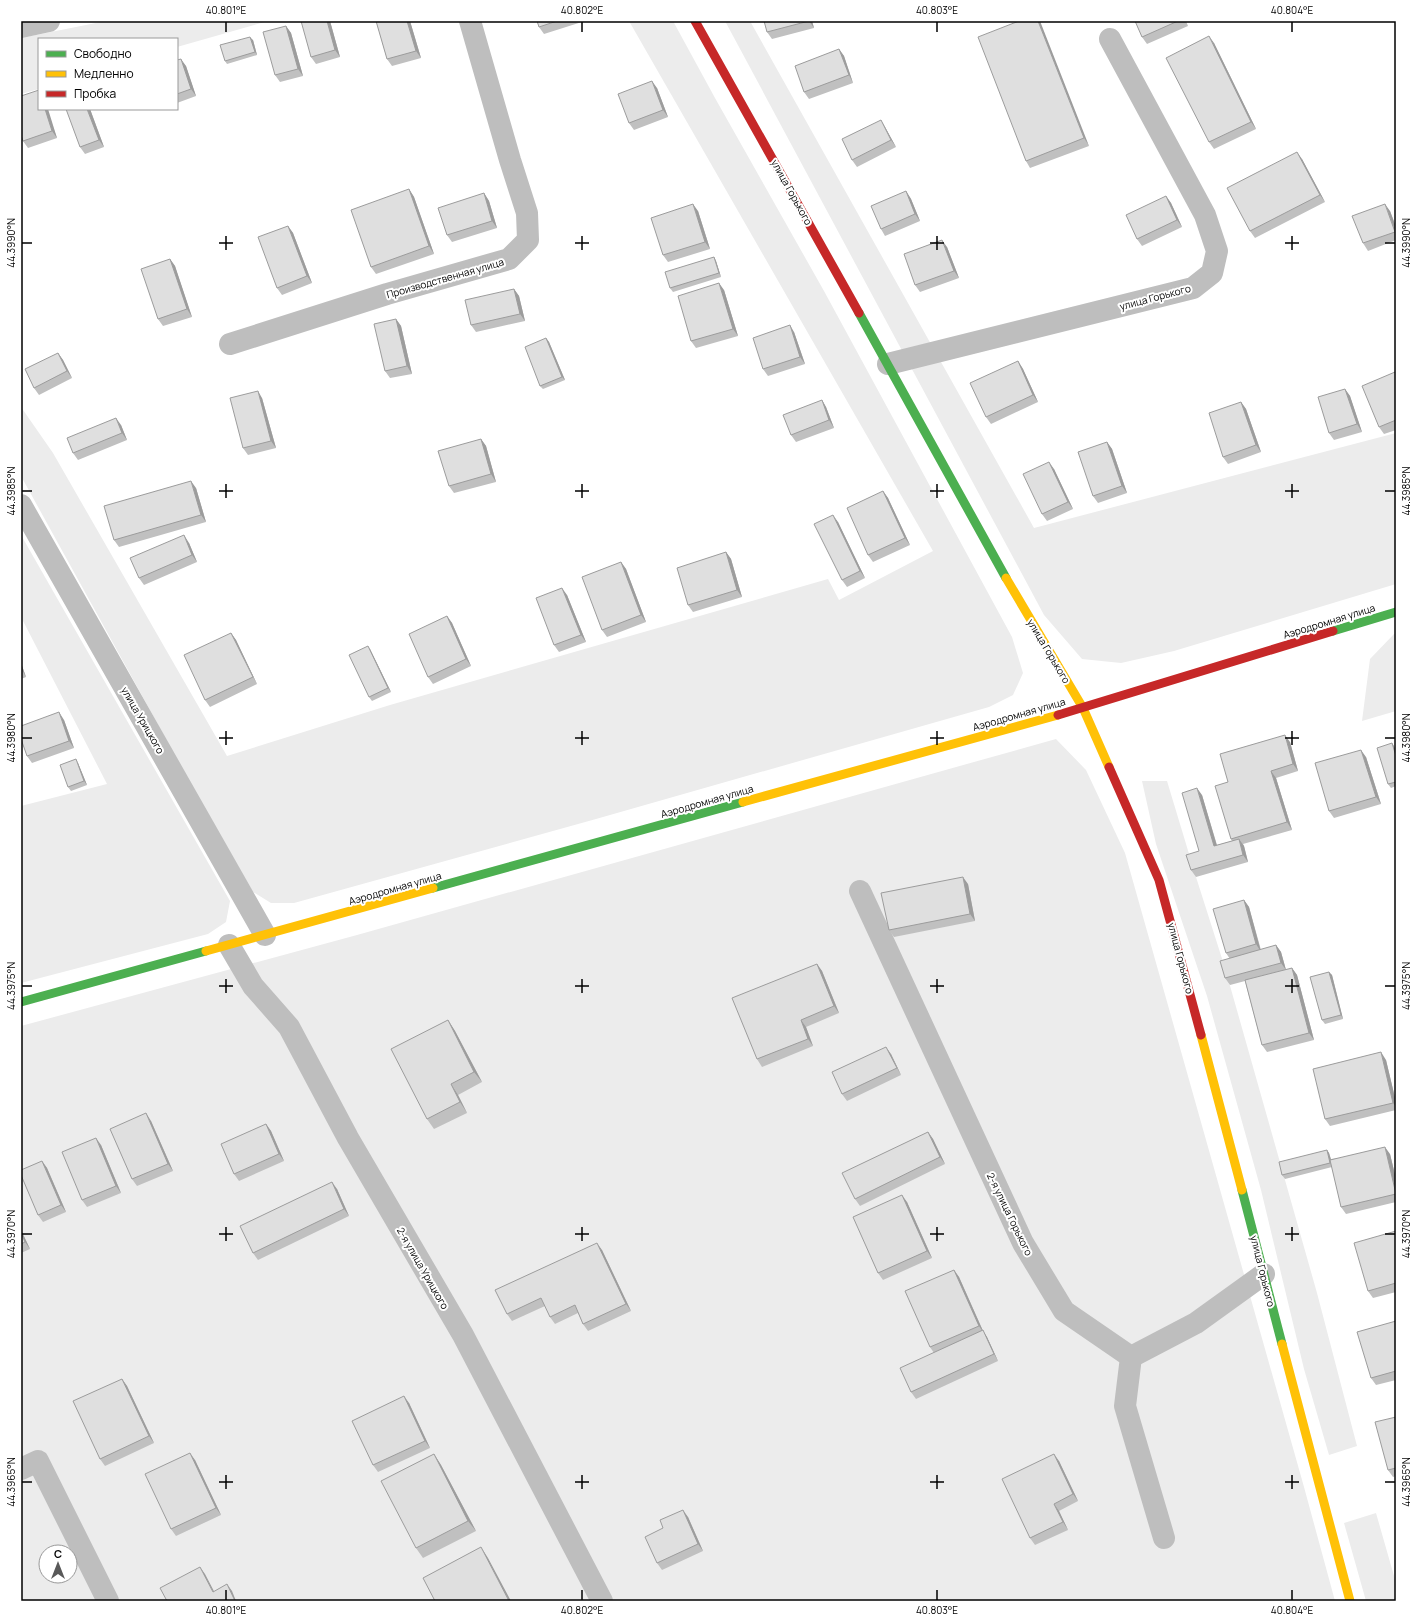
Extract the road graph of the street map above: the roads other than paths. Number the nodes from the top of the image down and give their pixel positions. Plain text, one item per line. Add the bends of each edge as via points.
1 (49, 21) edge
2 (470, 21) edge
3 (696, 21) edge
4 (21, 26) edge
5 (1110, 39) dead end
6 (230, 344) dead end
7 (888, 364) junction
8 (21, 505) edge
9 (1396, 612) edge
10 (1083, 708) junction
11 (860, 891) dead end
12 (265, 935) junction
13 (229, 945) junction
14 (21, 1002) edge
15 (1264, 1274) junction
16 (1131, 1357) junction
17 (30, 1465) edge
18 (1164, 1538) dead end
19 (108, 1601) edge
20 (602, 1601) edge
21 (1350, 1601) edge

1 - 4 street
2 - 6 street, Производственная улица via 527,213 528,240 509,258
3 - 7 street, улица Горького
5 - 7 street, улица Горького via 1205,215 1217,251 1212,273 1193,288
7 - 10 street, улица Горького via 1010,586
8 - 12 street, улица Урицкого
9 - 10 street, Аэродромная улица
10 - 12 street, Аэродромная улица
10 - 15 street, улица Горького via 1160,880
11 - 16 street, 2-я улица Горького via 1023,1244 1064,1311
12 - 13 street, Аэродромная улица
13 - 14 street, Аэродромная улица
13 - 20 street, 2-я улица Урицкого via 252,986 290,1027 348,1138 463,1335
15 - 16 street via 1196,1323
15 - 21 street, улица Горького
16 - 18 street via 1125,1406
17 - 19 street

